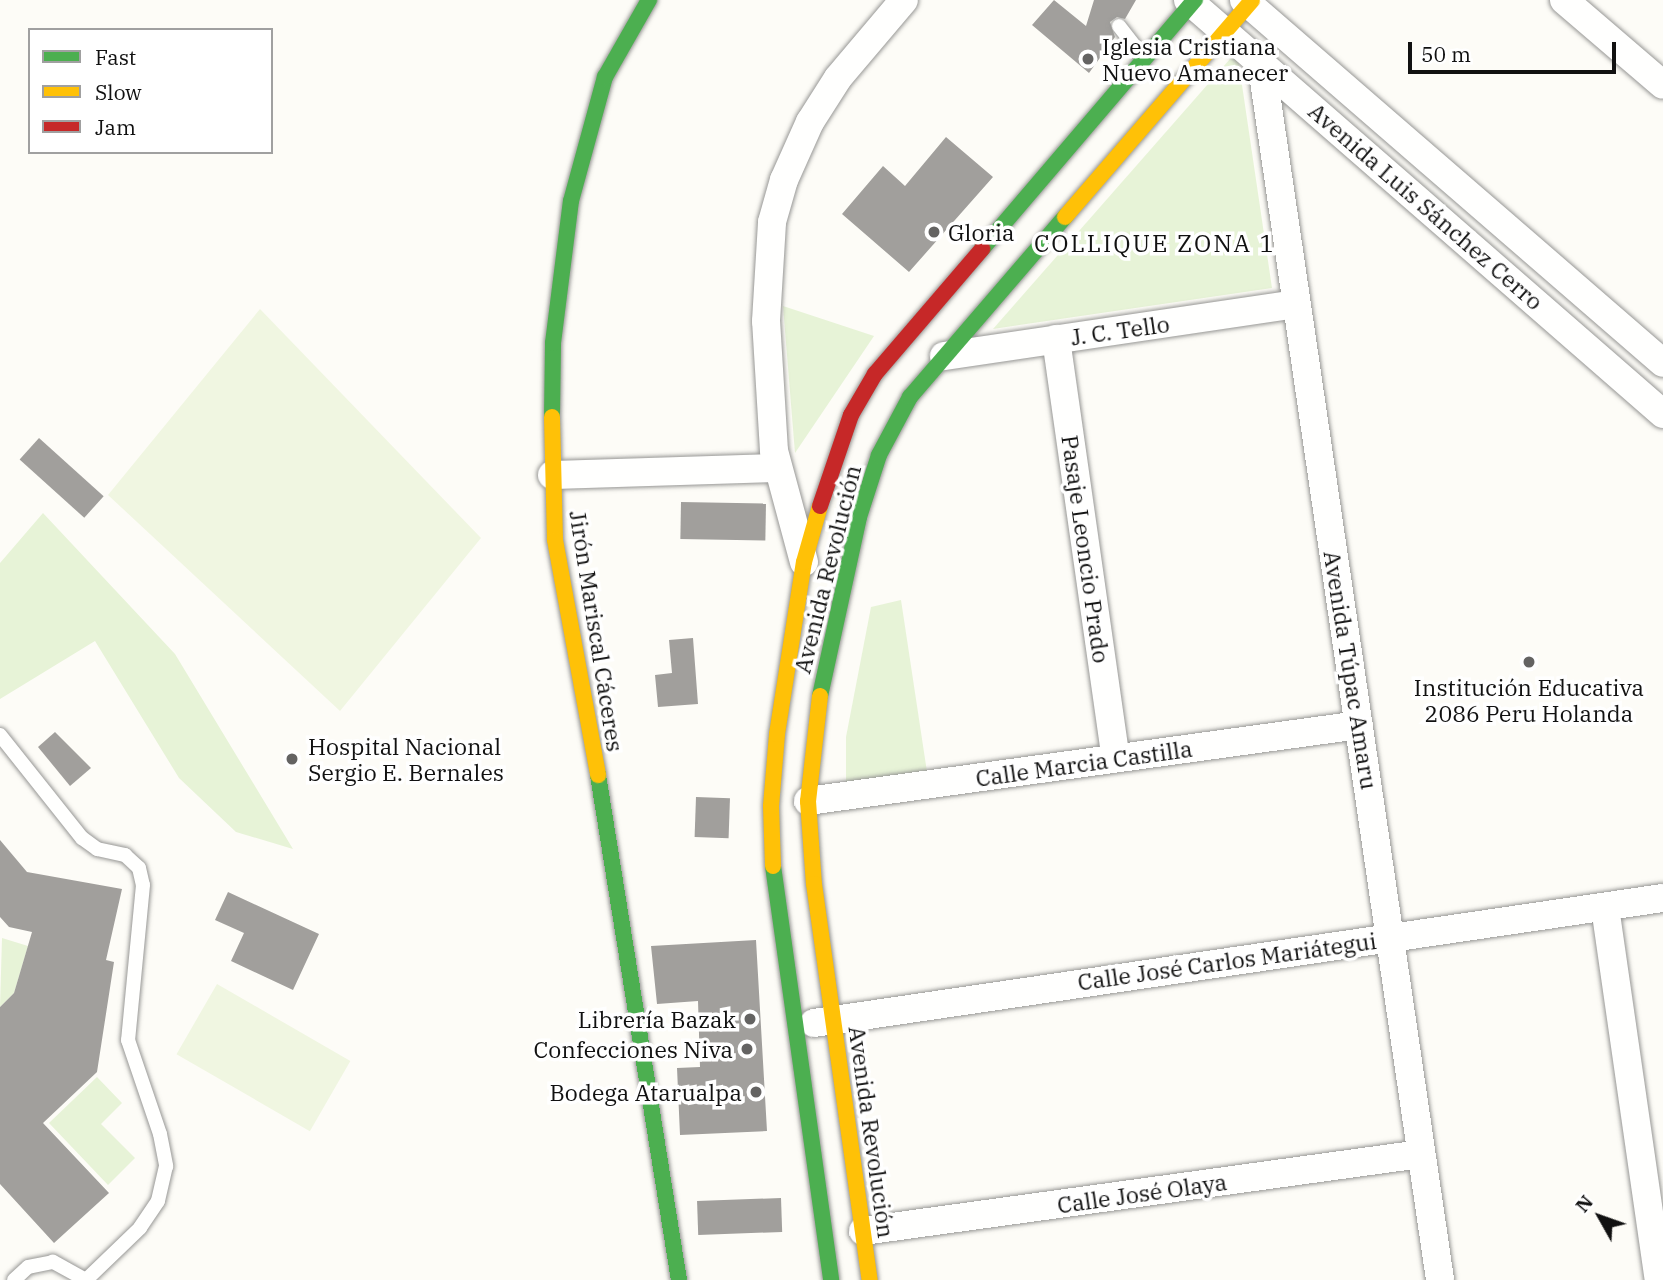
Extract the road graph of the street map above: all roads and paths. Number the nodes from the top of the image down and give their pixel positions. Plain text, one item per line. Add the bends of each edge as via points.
1 (649, 0) edge
2 (904, 0) edge
3 (1564, 0) edge
4 (1192, 1) edge
5 (1248, 1) edge
6 (1119, 26) dead end
7 (1225, 31) junction
8 (1143, 57) junction
9 (1261, 60) junction
10 (1660, 75) edge
11 (1295, 304) junction
12 (1056, 339) junction
13 (944, 356) junction
14 (1663, 363) edge
15 (1663, 369) edge
16 (1641, 395) junction
17 (1663, 415) edge
18 (777, 468) junction
19 (552, 475) junction
20 (804, 562) junction
21 (1359, 725) junction
22 (0, 735) edge
23 (1116, 758) junction
24 (808, 801) junction
25 (1663, 898) edge
26 (1605, 907) junction
27 (1392, 937) junction
28 (833, 1020) junction
29 (791, 1026) junction
30 (1422, 1154) junction
31 (863, 1231) junction
32 (14, 1280) edge
33 (679, 1280) edge
34 (831, 1280) edge
35 (870, 1280) edge
36 (1440, 1280) edge
37 (1659, 1280) edge

1 - 19 main road, Jirón Mariscal Cáceres via 605,78 571,201 553,343
2 - 18 street via 838,78 810,122 784,180 772,222 766,321
3 - 10 street
4 - 7 street, Avenida Luis Sánchez Cerro
4 - 8 main road, Avenida Revolución
5 - 7 main road, Avenida Revolución
5 - 14 street, Avenida Luis Sánchez Cerro
6 - 8 lane
7 - 9 street, Avenida Luis Sánchez Cerro
7 - 13 main road, Avenida Revolución
8 - 20 main road, Avenida Revolución via 875,374 851,415 833,461
9 - 11 street, Avenida Túpac Amaru
9 - 16 street, Avenida Luis Sánchez Cerro
11 - 12 street, J. C. Tello
11 - 21 street, Avenida Túpac Amaru
12 - 13 street, J. C. Tello
12 - 23 street, Pasaje Leoncio Prado
13 - 24 main road, Avenida Revolución via 892,425 859,517 821,683
15 - 16 street
16 - 17 street, Avenida Luis Sánchez Cerro
18 - 19 street
18 - 20 street
19 - 33 main road, Jirón Mariscal Cáceres via 555,540 578,649
20 - 29 main road, Avenida Revolución via 776,734 771,806 774,890
21 - 23 street, Calle Marcia Castilla
21 - 27 street, Avenida Túpac Amaru
22 - 32 lane via 82,838 97,849 125,855 139,868 143,885 128,1040 166,1166 158,1201 140,1228 86,1280 53,1262 29,1267
23 - 24 street, Calle Marcia Castilla
24 - 28 main road, Avenida Revolución
25 - 26 street, Calle José Carlos Mariátegui
26 - 27 street, Calle José Carlos Mariátegui
26 - 37 street
27 - 28 street, Calle José Carlos Mariátegui
27 - 30 street, Avenida Túpac Amaru
28 - 29 street, Calle José Carlos Mariátegui
28 - 31 main road, Avenida Revolución
29 - 34 main road, Avenida Revolución
30 - 31 street, Calle José Olaya
30 - 36 street, Avenida Túpac Amaru
31 - 35 main road, Avenida Revolución

